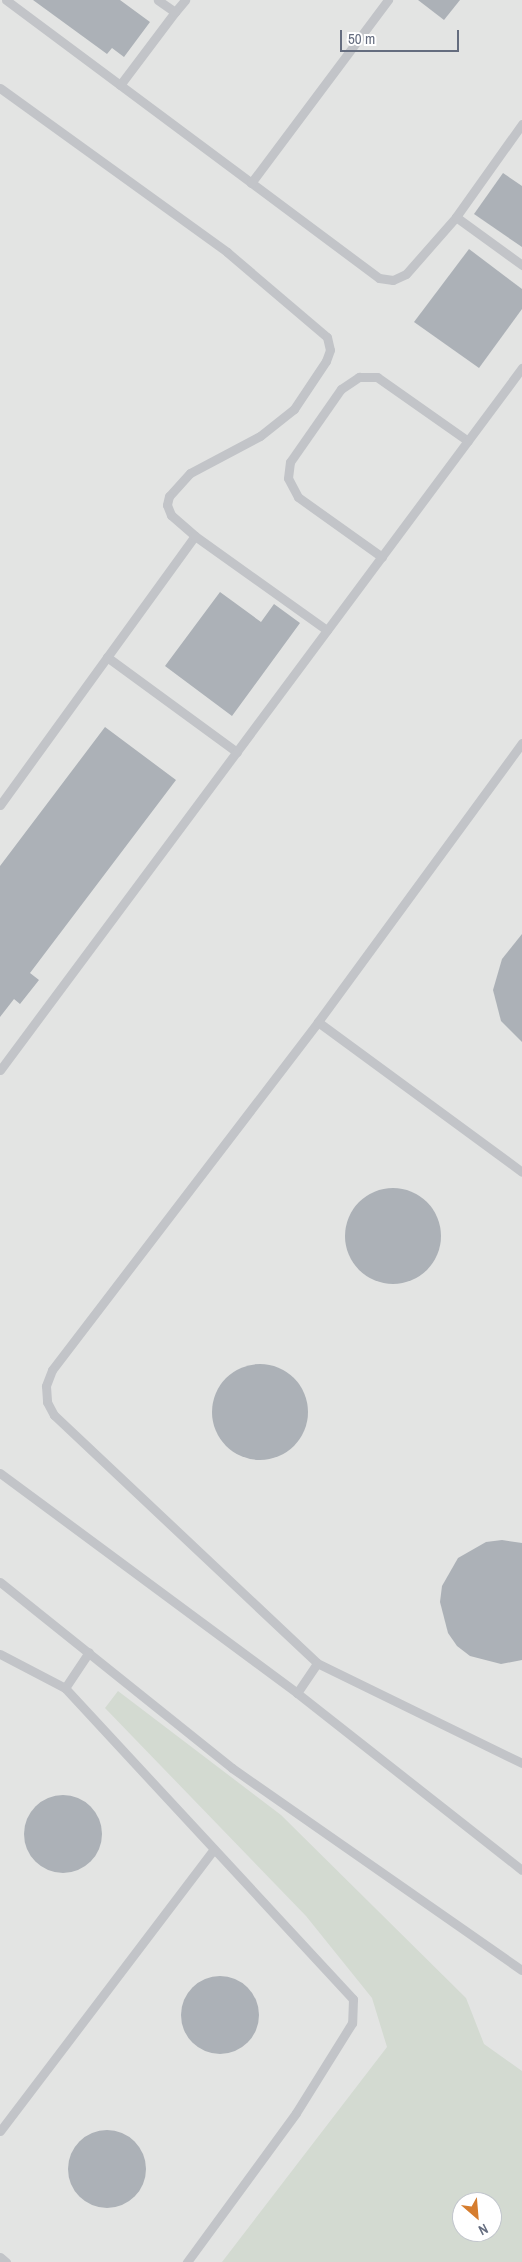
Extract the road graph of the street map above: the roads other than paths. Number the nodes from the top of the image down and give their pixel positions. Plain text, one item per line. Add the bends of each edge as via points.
1 (6, 0) edge
2 (158, 0) edge
3 (185, 0) edge
4 (388, 0) edge
5 (175, 12) junction
6 (120, 85) junction
7 (0, 88) edge
8 (522, 124) edge
9 (251, 183) junction
10 (456, 217) junction
11 (522, 265) edge
12 (522, 368) edge
13 (468, 441) junction
14 (195, 536) junction
15 (382, 556) junction
16 (328, 630) junction
17 (107, 658) junction
18 (522, 743) edge
19 (237, 752) junction
20 (0, 805) edge
21 (318, 1022) junction
22 (0, 1070) edge
23 (522, 1172) edge
24 (0, 1473) edge
25 (0, 1582) edge
26 (89, 1652) junction
27 (0, 1654) edge
28 (317, 1663) junction
29 (65, 1688) junction
30 (297, 1693) junction
31 (522, 1763) edge
32 (214, 1850) junction
33 (522, 1870) edge
34 (522, 1970) edge
35 (0, 2131) edge
36 (0, 2256) edge
37 (6, 2262) edge
38 (187, 2262) edge

1 - 6 lane
2 - 5 lane
3 - 5 lane
4 - 9 lane
5 - 6 lane
6 - 9 lane
7 - 14 lane via 227,252 328,337 330,350 326,361 288,414 260,436 190,473 169,496 167,505 171,515
8 - 10 lane
9 - 10 lane via 378,278 393,280 406,274
10 - 11 lane
12 - 13 lane
13 - 15 lane
13 - 15 lane via 377,377 358,377 341,389 290,462 288,478 298,496
14 - 16 lane
14 - 17 lane
15 - 16 lane
16 - 19 lane
17 - 19 lane
17 - 20 lane
18 - 21 lane
19 - 22 lane
21 - 23 lane
21 - 28 lane via 52,1370 46,1386 47,1402 54,1415
24 - 30 lane
25 - 26 lane
26 - 29 lane
26 - 34 lane via 232,1768
27 - 29 lane
28 - 30 lane
28 - 31 lane
29 - 32 lane
30 - 33 lane
32 - 35 lane
32 - 38 lane via 345,1989 353,1999 355,2011 352,2023 296,2113
36 - 37 lane

